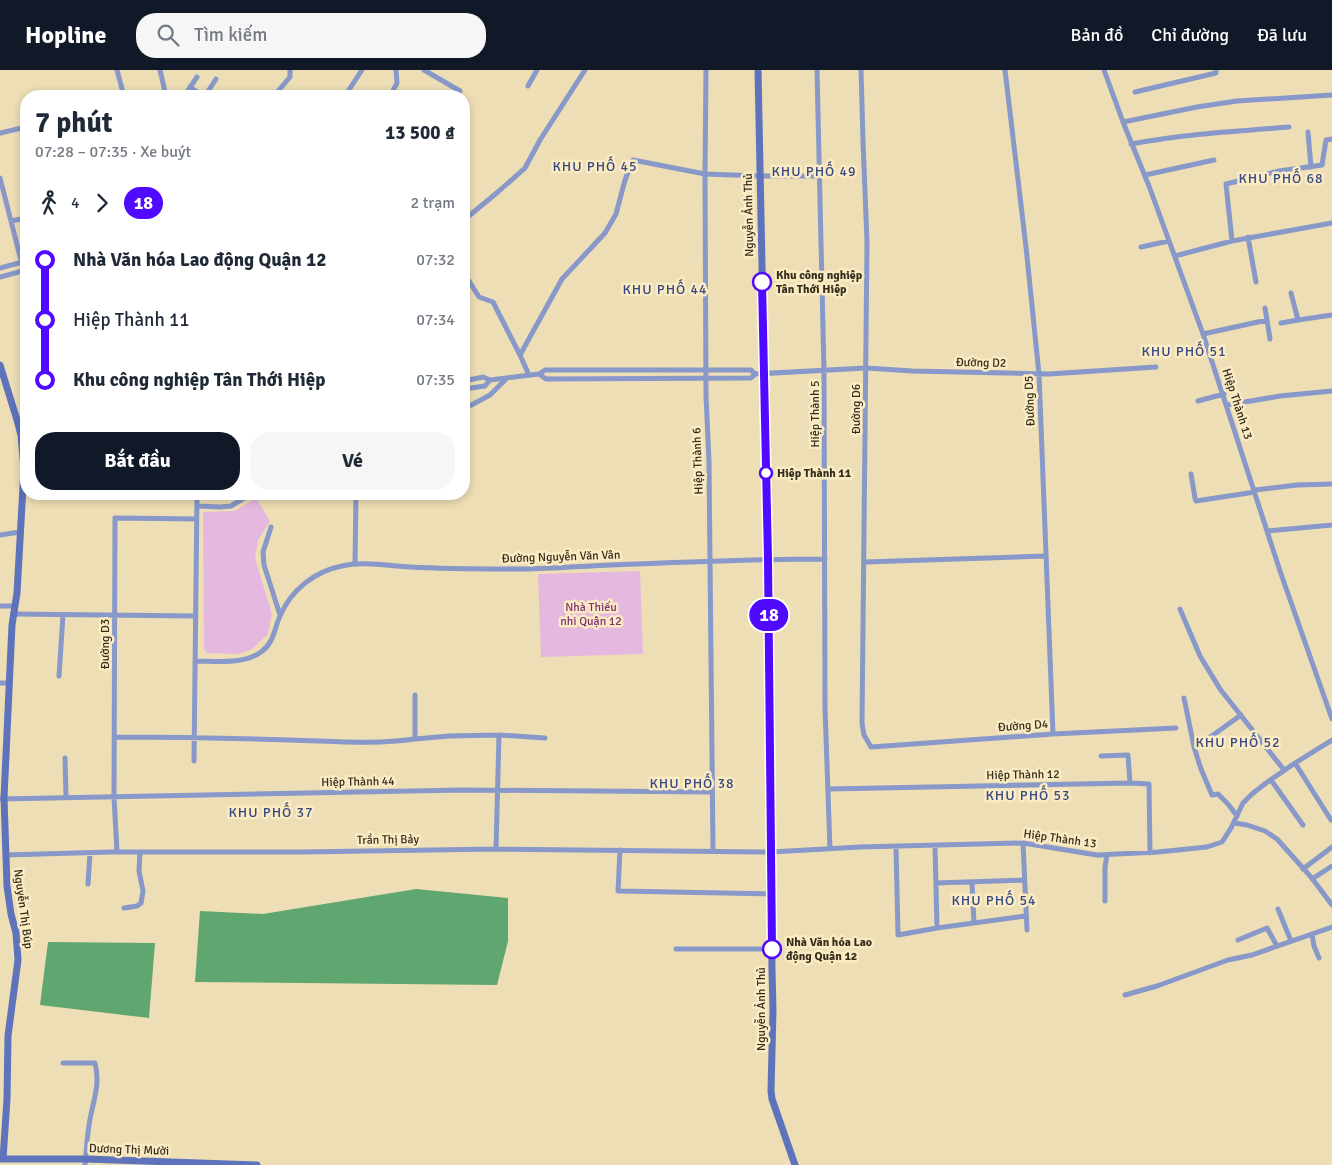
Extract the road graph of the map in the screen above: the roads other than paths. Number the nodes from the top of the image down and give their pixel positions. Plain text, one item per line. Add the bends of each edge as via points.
1 (117, 70) edge
2 (160, 70) edge
3 (290, 70) edge
4 (362, 70) edge
5 (396, 70) edge
6 (424, 70) edge
7 (585, 70) edge
8 (706, 70) edge
9 (758, 70) edge
10 (817, 70) edge
11 (861, 70) edge
12 (1005, 70) edge
13 (1104, 70) edge
14 (1216, 70) edge
15 (536, 71) edge
16 (197, 78) dead end
17 (216, 79) dead end
18 (528, 86) dead end
19 (190, 87) junction
20 (122, 90) edge
21 (165, 90) edge
22 (188, 90) edge
23 (195, 90) edge
24 (208, 90) edge
25 (279, 90) edge
26 (349, 90) edge
27 (394, 90) edge
28 (458, 90) edge
29 (1134, 92) dead end
30 (1332, 96) edge
31 (1123, 122) junction
32 (1289, 127) dead end
33 (20, 128) edge
34 (1308, 132) dead end
35 (0, 133) edge
36 (1332, 139) edge
37 (1131, 144) junction
38 (1214, 160) dead end
39 (1311, 167) junction
40 (705, 174) junction
41 (1145, 175) junction
42 (760, 176) junction
43 (819, 176) junction
44 (0, 178) edge
45 (470, 215) edge
46 (20, 219) edge
47 (11, 221) junction
48 (1332, 223) edge
49 (1248, 237) junction
50 (1169, 241) junction
51 (1232, 241) junction
52 (1141, 247) dead end
53 (20, 249) edge
54 (1175, 256) junction
55 (20, 262) edge
56 (0, 268) edge
57 (20, 271) edge
58 (0, 277) edge
59 (1256, 282) dead end
60 (470, 284) edge
61 (1291, 293) dead end
62 (1265, 308) dead end
63 (1332, 315) edge
64 (1267, 320) junction
65 (1298, 320) junction
66 (1281, 323) dead end
67 (1204, 334) junction
68 (1270, 339) dead end
69 (520, 355) junction
70 (0, 365) edge
71 (1156, 367) dead end
72 (866, 368) junction
73 (706, 370) junction
74 (824, 371) junction
75 (539, 374) junction
76 (755, 374) junction
77 (764, 374) junction
78 (1039, 374) junction
79 (529, 375) junction
80 (506, 378) junction
81 (706, 378) junction
82 (470, 380) edge
83 (490, 380) junction
84 (470, 388) edge
85 (1332, 391) edge
86 (1224, 394) junction
87 (1332, 395) edge
88 (1198, 401) dead end
89 (1227, 404) junction
90 (470, 406) edge
91 (20, 428) edge
92 (1191, 474) dead end
93 (1332, 484) edge
94 (1255, 491) junction
95 (22, 500) edge
96 (197, 500) edge
97 (241, 500) edge
98 (356, 500) edge
99 (197, 506) junction
100 (197, 519) junction
101 (1332, 525) edge
102 (271, 527) dead end
103 (1268, 531) junction
104 (20, 532) junction
105 (0, 535) edge
106 (1046, 556) junction
107 (768, 559) junction
108 (825, 560) junction
109 (710, 561) junction
110 (865, 562) junction
111 (355, 564) junction
112 (0, 606) edge
113 (14, 610) junction
114 (1180, 610) dead end
115 (63, 615) junction
116 (116, 615) junction
117 (280, 615) junction
118 (196, 616) junction
119 (195, 661) junction
120 (59, 676) dead end
121 (0, 683) edge
122 (9, 684) junction
123 (415, 695) dead end
124 (1184, 698) dead end
125 (1241, 715) junction
126 (1332, 715) edge
127 (1176, 728) dead end
128 (1052, 734) junction
129 (499, 735) junction
130 (114, 737) junction
131 (194, 737) junction
132 (545, 738) dead end
133 (415, 739) junction
134 (1332, 740) edge
135 (871, 747) joint
136 (1194, 747) junction
137 (1101, 756) dead end
138 (65, 758) dead end
139 (194, 761) dead end
140 (1295, 763) junction
141 (1284, 770) junction
142 (1270, 780) junction
143 (1130, 783) junction
144 (828, 789) junction
145 (497, 790) junction
146 (712, 792) junction
147 (66, 797) junction
148 (114, 797) junction
149 (2, 799) edge
150 (1237, 816) junction
151 (1332, 820) edge
152 (1234, 823) junction
153 (1303, 825) dead end
154 (1023, 843) junction
155 (896, 846) junction
156 (935, 846) junction
157 (1332, 847) edge
158 (496, 849) junction
159 (830, 849) junction
160 (620, 850) junction
161 (713, 850) junction
162 (117, 852) junction
163 (140, 852) junction
164 (771, 852) junction
165 (90, 853) junction
166 (1150, 853) junction
167 (6, 855) junction
168 (1106, 855) junction
169 (1332, 866) edge
170 (1303, 869) junction
171 (3, 870) edge
172 (1312, 879) junction
173 (1024, 880) junction
174 (972, 882) junction
175 (936, 883) junction
176 (88, 884) dead end
177 (771, 894) junction
178 (1105, 900) dead end
179 (1332, 904) edge
180 (124, 908) dead end
181 (1278, 909) dead end
182 (1026, 916) junction
183 (974, 923) junction
184 (1332, 927) edge
185 (937, 928) junction
186 (1027, 930) dead end
187 (1312, 934) junction
188 (1238, 940) dead end
189 (1291, 941) junction
190 (1276, 946) junction
191 (676, 949) dead end
192 (772, 950) junction
193 (1319, 958) dead end
194 (1125, 995) dead end
195 (63, 1064) dead end
196 (1, 1159) edge
197 (11, 1162) edge
198 (86, 1162) edge
199 (177, 1164) edge
200 (257, 1165) edge
201 (795, 1165) edge

1 - 20 street
2 - 21 street
3 - 25 street via 290,77
4 - 26 street
5 - 27 street via 398,83
6 - 28 street
7 - 45 street via 525,168
8 - 40 street, Hiệp Thành 6
9 - 42 main road, Nguyễn Ảnh Thủ
10 - 43 street, Hiệp Thành 5
11 - 72 street, Đường D6 via 867,242
12 - 78 street, Đường D5
13 - 31 street, Hiệp Thành 13
14 - 29 street via 1216,73
15 - 18 street
16 - 19 street
17 - 24 street
19 - 22 street
19 - 23 street
30 - 31 street via 1237,102
31 - 37 street, Hiệp Thành 13
32 - 37 street via 1207,133
33 - 35 street
34 - 39 street
36 - 39 street via 1326,140 1322,165
37 - 41 street, Hiệp Thành 13
38 - 41 street
39 - 51 street via 1226,184
40 - 42 street
40 - 69 street via 633,160 616,214 604,233 562,279
40 - 73 street, Hiệp Thành 6
41 - 50 street, Hiệp Thành 13
42 - 43 street
42 - 77 main road, Nguyễn Ảnh Thủ
43 - 74 street, Hiệp Thành 5
44 - 47 street
46 - 47 street
47 - 53 street
48 - 49 street
49 - 51 street
49 - 59 street
50 - 52 street
50 - 54 street, Hiệp Thành 13
51 - 54 street
54 - 67 street, Hiệp Thành 13
55 - 56 street
57 - 58 street
60 - 69 street via 478,298 493,302
61 - 65 street
62 - 64 street
63 - 65 street
64 - 67 street
64 - 68 street
65 - 66 street
67 - 86 street, Hiệp Thành 13
69 - 79 street
70 - 91 main road, Nguyễn Thị Búp
71 - 78 street, Đường D2
72 - 74 street, Đường D2
72 - 78 street, Đường D2
72 - 110 street, Đường D6
73 - 75 street via 546,370
73 - 76 street via 751,370
73 - 81 street, Hiệp Thành 6
74 - 77 street, Đường D2
74 - 108 street, Hiệp Thành 5
75 - 79 street
75 - 81 street via 546,378
76 - 77 street, Đường D2
76 - 81 street via 751,378
77 - 107 main road, Nguyễn Ảnh Thủ
78 - 106 street, Đường D5
79 - 80 street
80 - 83 street
80 - 90 street via 490,395
81 - 109 street, Hiệp Thành 6
82 - 83 street via 483,377
83 - 84 street via 485,386
85 - 87 street
85 - 89 street
86 - 88 street
86 - 89 street, Hiệp Thành 13
89 - 94 street, Hiệp Thành 13
92 - 94 street via 1196,501
93 - 94 street
94 - 103 street, Hiệp Thành 13
95 - 104 main road, Nguyễn Thị Búp
96 - 99 street
97 - 99 street via 231,506
98 - 111 street
99 - 100 street
100 - 116 street, Đường D3 via 115,518
100 - 118 street
101 - 103 street
102 - 117 street via 264,565
103 - 126 street, Hiệp Thành 13
104 - 105 street
104 - 113 main road, Nguyễn Thị Búp
106 - 110 street
106 - 128 street, Đường D5
107 - 108 street, Đường Nguyễn Văn Vân
107 - 109 street, Đường Nguyễn Văn Vân
107 - 164 main road, Nguyễn Ảnh Thủ
108 - 144 street, Hiệp Thành 5
109 - 111 street, Đường Nguyễn Văn Vân via 522,569
109 - 146 street, Hiệp Thành 6
110 - 135 street, Đường D6 via 862,723
111 - 117 street, Đường Nguyễn Văn Vân via 340,566 310,580 299,588
112 - 113 street
113 - 115 street
113 - 122 main road, Nguyễn Thị Búp
114 - 125 street via 1200,656
115 - 116 street
115 - 120 street
116 - 118 street
116 - 130 street, Đường D3
117 - 119 street, Đường Nguyễn Văn Vân via 274,636 261,652 242,660
118 - 119 street
119 - 131 street
121 - 122 street
122 - 149 main road, Nguyễn Thị Búp
123 - 133 street
124 - 136 street
125 - 136 street
125 - 141 street
127 - 128 street, Đường D4
128 - 135 street, Đường D4
129 - 132 street
129 - 133 street
129 - 145 street
130 - 131 street
130 - 148 street, Đường D3
131 - 133 street via 343,742
131 - 139 street
134 - 140 street, Hiệp Thành 13
136 - 150 street via 1212,795 1218,794
137 - 143 street via 1128,755
138 - 147 street
140 - 141 street, Hiệp Thành 13
140 - 151 street
141 - 142 street, Hiệp Thành 13
142 - 150 street, Hiệp Thành 13 via 1243,803
142 - 153 street
143 - 144 street, Hiệp Thành 12
143 - 166 street, Hiệp Thành 12 via 1149,784
144 - 159 street, Hiệp Thành 5
145 - 146 street, Hiệp Thành 44
145 - 148 street, Hiệp Thành 44
145 - 158 street
146 - 161 street, Hiệp Thành 6
147 - 148 street, Hiệp Thành 44
147 - 149 street, Hiệp Thành 44
148 - 162 street, Đường D3
149 - 167 main road, Nguyễn Thị Búp
150 - 152 street, Hiệp Thành 13
152 - 166 street, Hiệp Thành 13 via 1216,845
152 - 170 street via 1265,831 1277,839
154 - 156 street, Hiệp Thành 13
154 - 168 street, Hiệp Thành 13
154 - 173 street
155 - 156 street, Hiệp Thành 13
155 - 159 street, Hiệp Thành 13
155 - 185 street via 898,935
156 - 175 street
157 - 170 street
158 - 160 street, Trần Thị Bảy
158 - 163 street, Trần Thị Bảy
159 - 164 street, Hiệp Thành 13
160 - 161 street, Trần Thị Bảy
160 - 177 street via 618,891
161 - 164 street, Trần Thị Bảy
162 - 163 street, Trần Thị Bảy
162 - 165 street, Trần Thị Bảy
163 - 180 street via 141,903
164 - 177 main road, Nguyễn Ảnh Thủ
165 - 167 street, Trần Thị Bảy
165 - 176 street
166 - 168 street, Hiệp Thành 13
167 - 171 main road, Nguyễn Thị Búp
168 - 178 street
169 - 172 street
170 - 172 street
171 - 196 main road, Nguyễn Thị Búp via 18,960 8,1036 7,1099
172 - 179 street
173 - 174 street
173 - 182 street
174 - 175 street
174 - 183 street
175 - 185 street
177 - 192 main road, Nguyễn Ảnh Thủ
181 - 189 street
182 - 183 street
182 - 186 street
183 - 185 street
184 - 187 street
187 - 189 street
187 - 193 street
188 - 190 street via 1267,928
189 - 190 street
190 - 194 street
191 - 192 street
192 - 201 main road, Nguyễn Ảnh Thủ via 772,1099
195 - 198 street via 95,1063 98,1081
196 - 197 main road, Dương Thị Mười
197 - 198 main road, Dương Thị Mười
198 - 199 main road, Dương Thị Mười
199 - 200 main road, Dương Thị Mười

